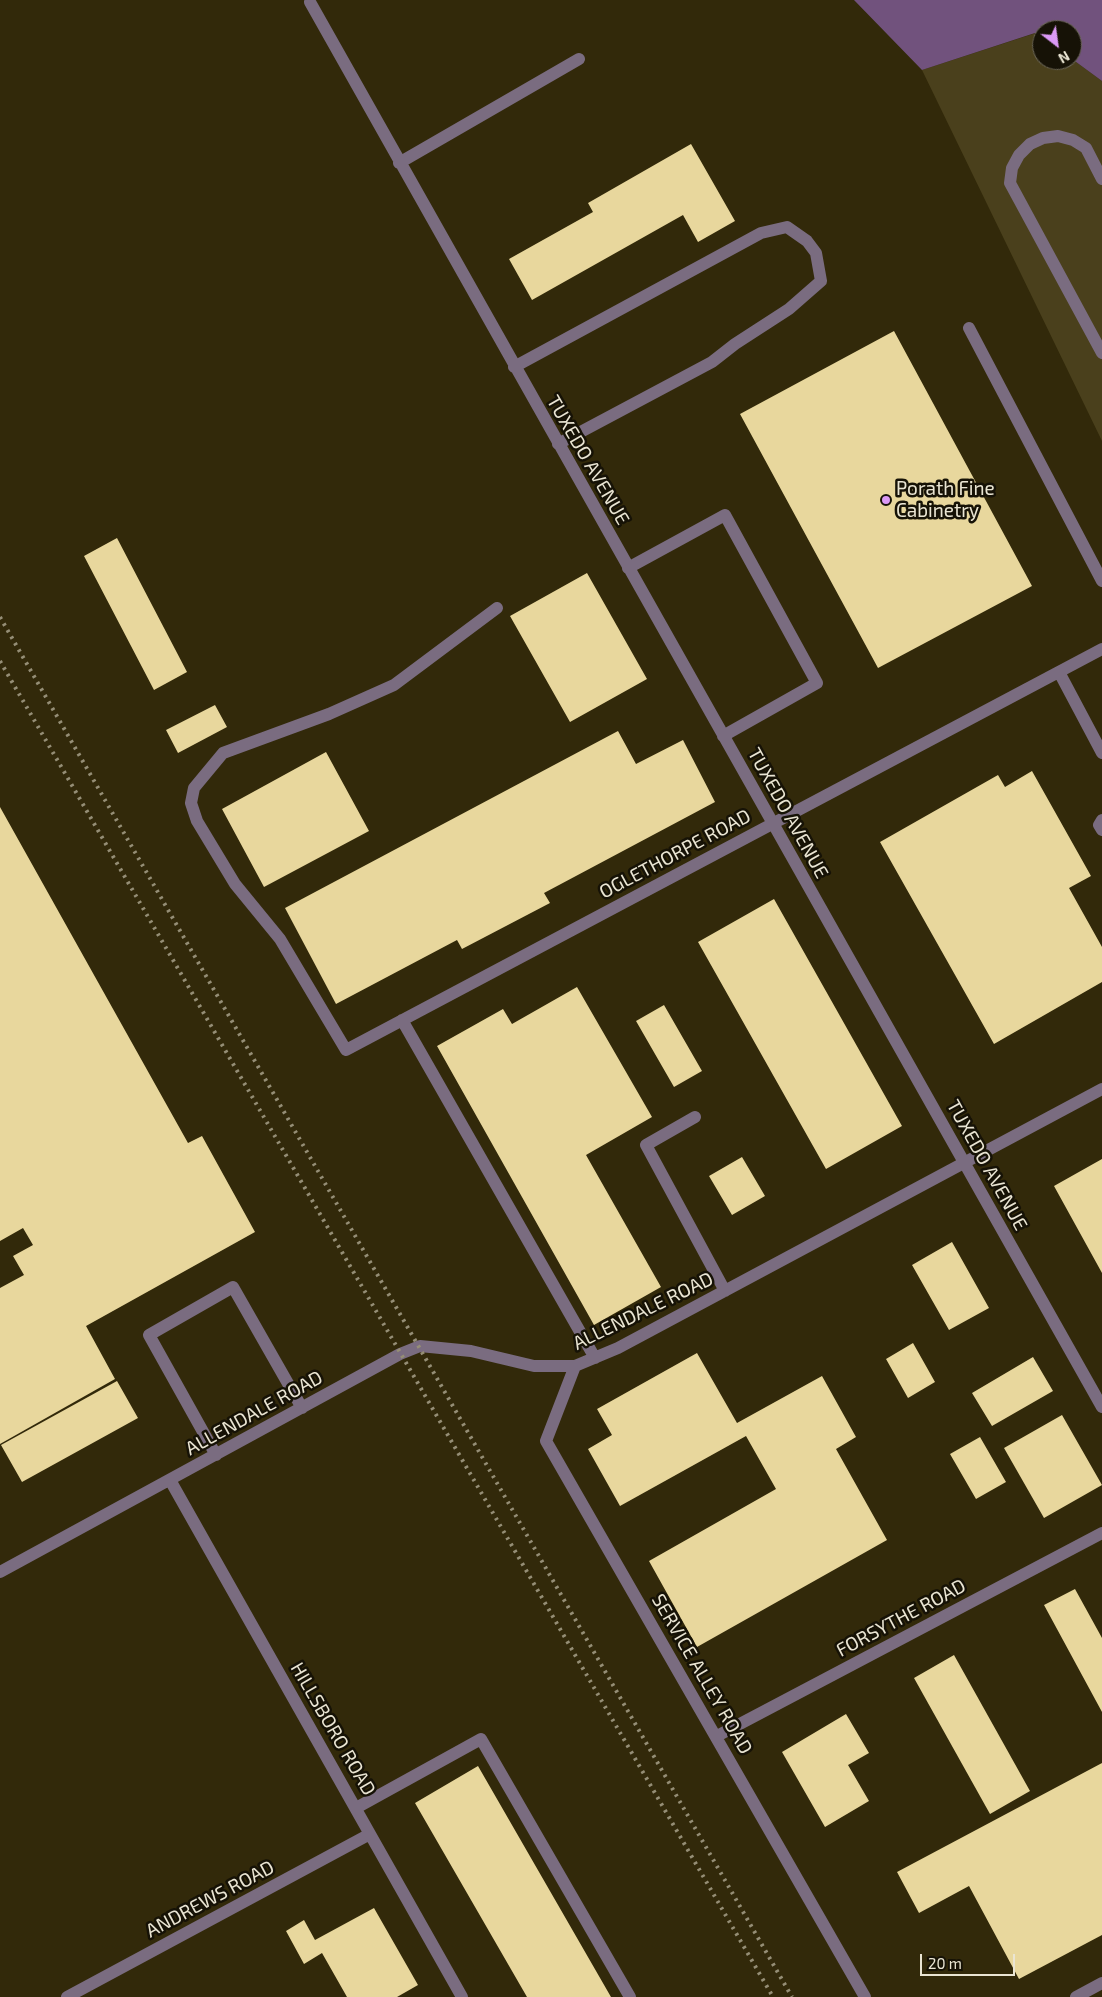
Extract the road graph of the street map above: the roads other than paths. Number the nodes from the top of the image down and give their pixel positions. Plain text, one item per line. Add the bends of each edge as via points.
1 (310, 2) dead end
2 (579, 59) dead end
3 (399, 163) junction
4 (1102, 179) edge
5 (969, 328) dead end
6 (1102, 353) edge
7 (514, 367) junction
8 (558, 444) junction
9 (628, 568) junction
10 (1102, 581) edge
11 (498, 608) dead end
12 (1102, 649) edge
13 (1059, 672) junction
14 (723, 736) junction
15 (1102, 753) edge
16 (1102, 820) edge
17 (772, 824) junction
18 (1102, 830) edge
19 (402, 1020) junction
20 (1102, 1089) edge
21 (695, 1117) dead end
22 (965, 1164) junction
23 (725, 1291) junction
24 (595, 1358) junction
25 (575, 1366) junction
26 (1102, 1407) edge
27 (302, 1408) junction
28 (216, 1455) junction
29 (170, 1480) junction
30 (1102, 1533) edge
31 (0, 1572) edge
32 (717, 1736) junction
33 (356, 1808) junction
34 (370, 1834) junction
35 (1102, 1983) edge
36 (67, 1997) edge
37 (462, 1997) edge
38 (630, 1997) edge
39 (865, 1997) edge
40 (1076, 1997) edge

1 - 3 street, TUXEDO AVENUE
2 - 3 street
3 - 7 street, TUXEDO AVENUE
4 - 6 street via 1086,148 1058,136 1043,138 1024,149 1012,168 1010,183
5 - 10 street
7 - 8 street, TUXEDO AVENUE
7 - 8 street via 761,233 787,227 816,252 822,281 789,309 712,362
8 - 9 street, TUXEDO AVENUE
9 - 14 street, TUXEDO AVENUE
9 - 14 street via 725,515 817,683
11 - 19 street, OGLETHORPE ROAD via 394,685 329,714 223,753 194,788 191,803 196,821 235,884 280,939 346,1050
12 - 13 street, OGLETHORPE ROAD
13 - 15 street
13 - 17 street, OGLETHORPE ROAD
14 - 17 street, TUXEDO AVENUE
16 - 18 street
17 - 19 street, OGLETHORPE ROAD
17 - 22 street, TUXEDO AVENUE
19 - 24 street
20 - 22 street, ALLENDALE ROAD
21 - 23 street via 646,1145
22 - 23 street, ALLENDALE ROAD
22 - 26 street, TUXEDO AVENUE
23 - 24 street, ALLENDALE ROAD
24 - 25 street, ALLENDALE ROAD
25 - 27 street, ALLENDALE ROAD via 534,1366 471,1351 420,1346
25 - 32 street, SERVICE ALLEY ROAD via 546,1441
27 - 28 street, ALLENDALE ROAD
27 - 28 street via 233,1286 149,1335
28 - 29 street, ALLENDALE ROAD
29 - 31 street, ALLENDALE ROAD
29 - 33 street, HILLSBORO ROAD
30 - 32 street, FORSYTHE ROAD
32 - 39 street, SERVICE ALLEY ROAD
33 - 34 street, HILLSBORO ROAD
33 - 38 street via 481,1739
34 - 36 street, ANDREWS ROAD
34 - 37 street, HILLSBORO ROAD
35 - 40 street

